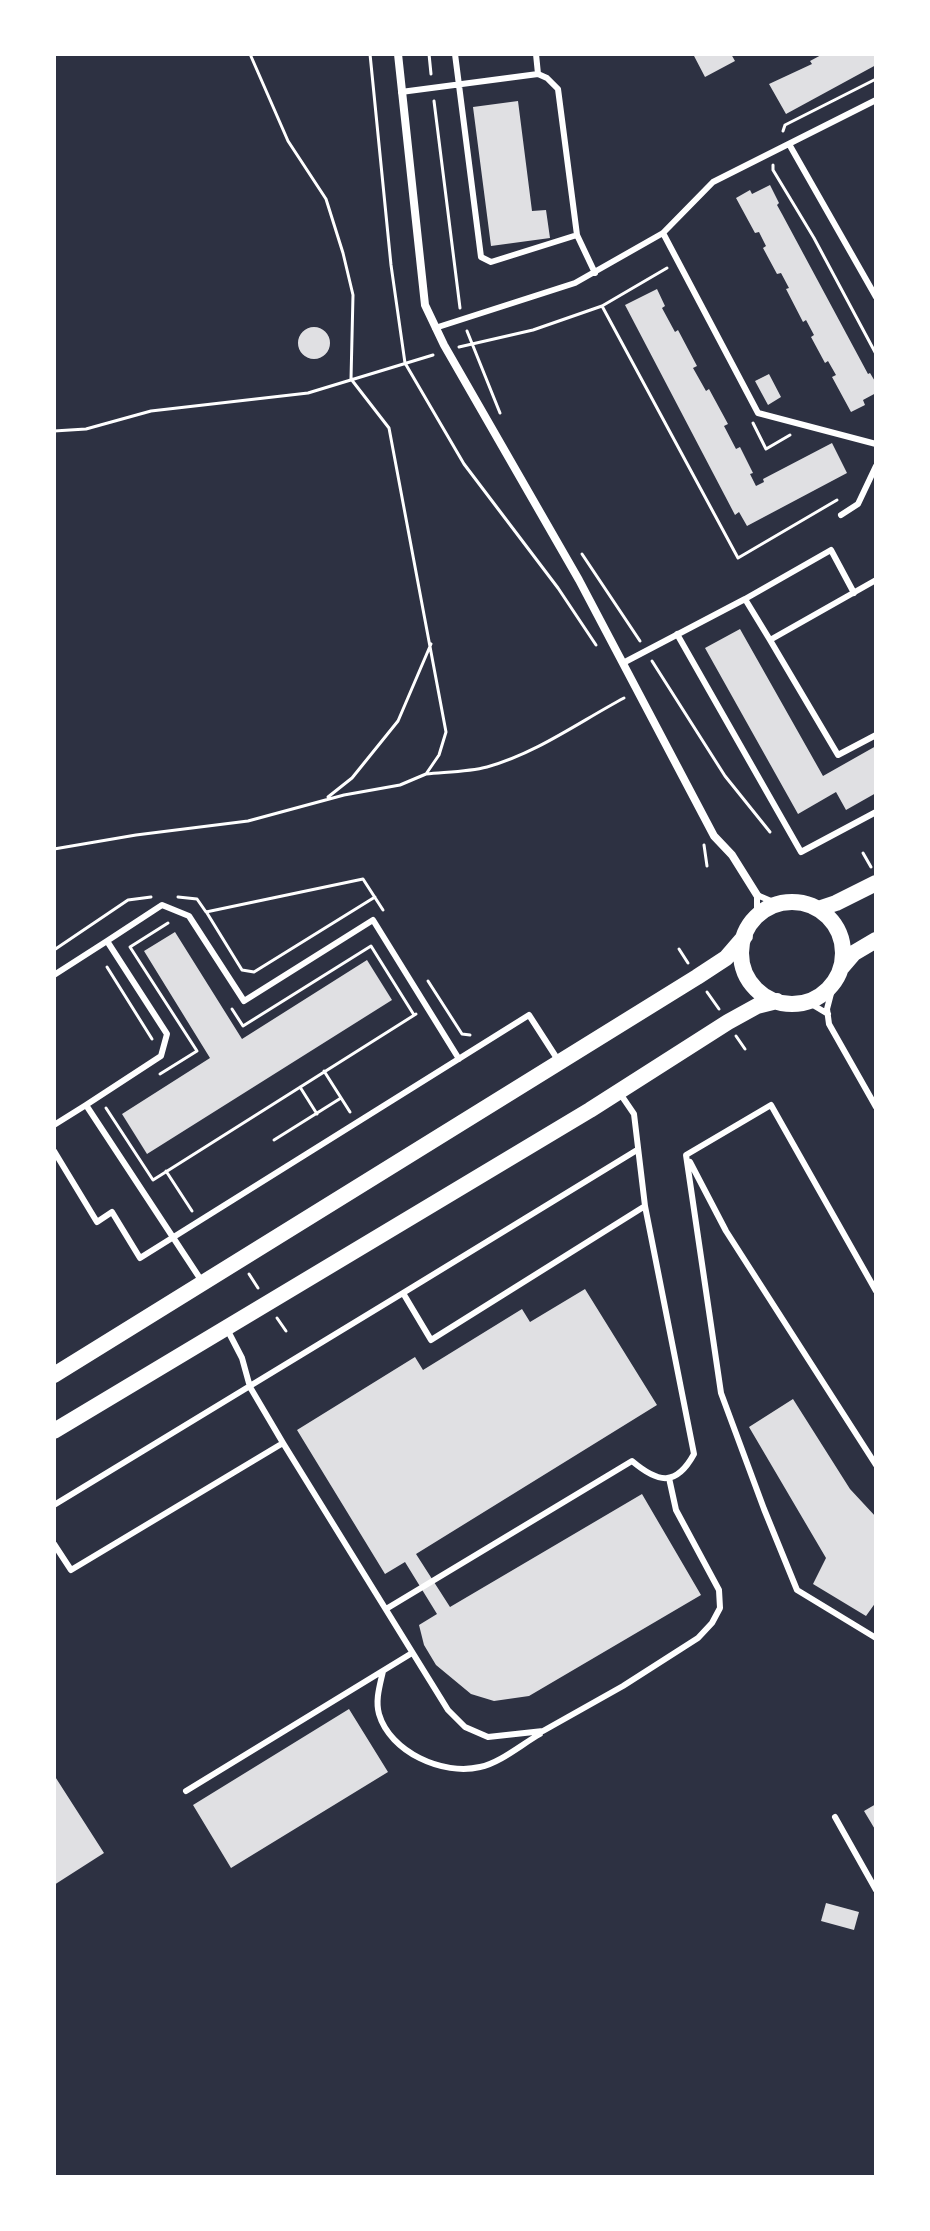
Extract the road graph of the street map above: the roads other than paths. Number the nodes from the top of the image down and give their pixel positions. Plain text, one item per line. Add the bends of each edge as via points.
1 (398, 54) edge
2 (455, 54) edge
3 (536, 54) edge
4 (538, 74) junction
5 (459, 85) junction
6 (401, 92) junction
7 (876, 100) edge
8 (789, 144) junction
9 (663, 233) junction
10 (577, 235) junction
11 (595, 273) junction
12 (876, 297) edge
13 (435, 328) junction
14 (876, 444) edge
15 (876, 466) edge
16 (841, 515) dead end
17 (876, 580) edge
18 (854, 593) junction
19 (745, 599) junction
20 (677, 634) junction
21 (770, 640) junction
22 (623, 663) junction
23 (876, 735) edge
24 (876, 812) edge
25 (876, 880) edge
26 (757, 895) junction
27 (778, 904) junction
28 (818, 909) junction
29 (757, 916) junction
30 (745, 936) junction
31 (876, 940) edge
32 (107, 941) junction
33 (54, 975) edge
34 (836, 977) junction
35 (777, 1001) junction
36 (799, 1003) junction
37 (830, 1017) junction
38 (459, 1059) junction
39 (560, 1063) junction
40 (619, 1092) junction
41 (86, 1105) junction
42 (876, 1107) edge
43 (54, 1125) edge
44 (637, 1150) junction
45 (54, 1151) edge
46 (686, 1155) junction
47 (645, 1206) junction
48 (172, 1238) junction
49 (203, 1283) junction
50 (876, 1291) edge
51 (403, 1293) junction
52 (226, 1328) junction
53 (54, 1375) edge
54 (250, 1387) junction
55 (54, 1431) edge
56 (283, 1443) junction
57 (876, 1465) edge
58 (669, 1478) junction
59 (54, 1505) edge
60 (54, 1544) edge
61 (386, 1609) junction
62 (876, 1638) edge
63 (412, 1653) junction
64 (383, 1671) junction
65 (543, 1731) junction
66 (186, 1791) dead end
67 (835, 1817) dead end
68 (876, 1890) edge

1 - 6 street
2 - 5 lane
3 - 4 lane
4 - 5 lane
4 - 10 lane via 558,89
5 - 6 lane
5 - 10 lane via 481,257 491,262
6 - 13 street via 425,305
7 - 8 lane
8 - 9 lane via 713,182
8 - 12 lane
9 - 11 lane
9 - 14 lane via 758,413
10 - 11 lane
11 - 13 lane
13 - 22 street
15 - 16 lane via 858,504
17 - 18 lane
18 - 19 lane via 831,550
18 - 21 lane
19 - 20 lane
19 - 21 lane
20 - 22 lane
20 - 24 lane via 801,852
21 - 23 lane via 838,755
22 - 26 street via 714,836
25 - 28 main road
26 - 27 lane
26 - 29 lane
27 - 28 main road
27 - 29 main road
28 - 34 main road via 842,941
29 - 30 main road
30 - 35 main road via 742,959 750,981
30 - 39 main road via 726,958
31 - 34 main road via 854,953
32 - 33 lane
32 - 38 lane via 162,905 189,916 244,1001 373,920
32 - 41 lane via 167,1034 161,1056
34 - 36 main road via 818,996
34 - 37 lane via 827,1009
35 - 36 main road
35 - 40 main road via 728,1022
36 - 37 lane
37 - 42 lane via 829,1024
38 - 39 lane via 529,1015
38 - 48 lane
39 - 49 main road
40 - 44 lane via 634,1114
40 - 52 main road
41 - 43 lane
41 - 48 lane
44 - 47 lane
44 - 51 lane
45 - 48 lane via 97,1222 112,1212 140,1258
46 - 50 lane via 771,1105
46 - 57 lane via 726,1231
46 - 62 lane via 721,1393 770,1524 797,1590
47 - 51 lane via 431,1340
47 - 58 lane via 694,1454 685,1470
48 - 49 lane
49 - 53 main road
51 - 54 lane
52 - 54 lane
52 - 55 main road
54 - 56 lane
54 - 59 lane
56 - 60 lane via 71,1570
56 - 61 lane
58 - 61 lane via 651,1477 632,1461
58 - 65 lane via 676,1510 719,1590 720,1608 698,1638
61 - 63 lane
63 - 64 lane
63 - 65 lane via 465,1727 488,1737
64 - 65 lane via 377,1698 384,1727 403,1749 431,1762 468,1769 485,1766
64 - 66 lane
67 - 68 lane

